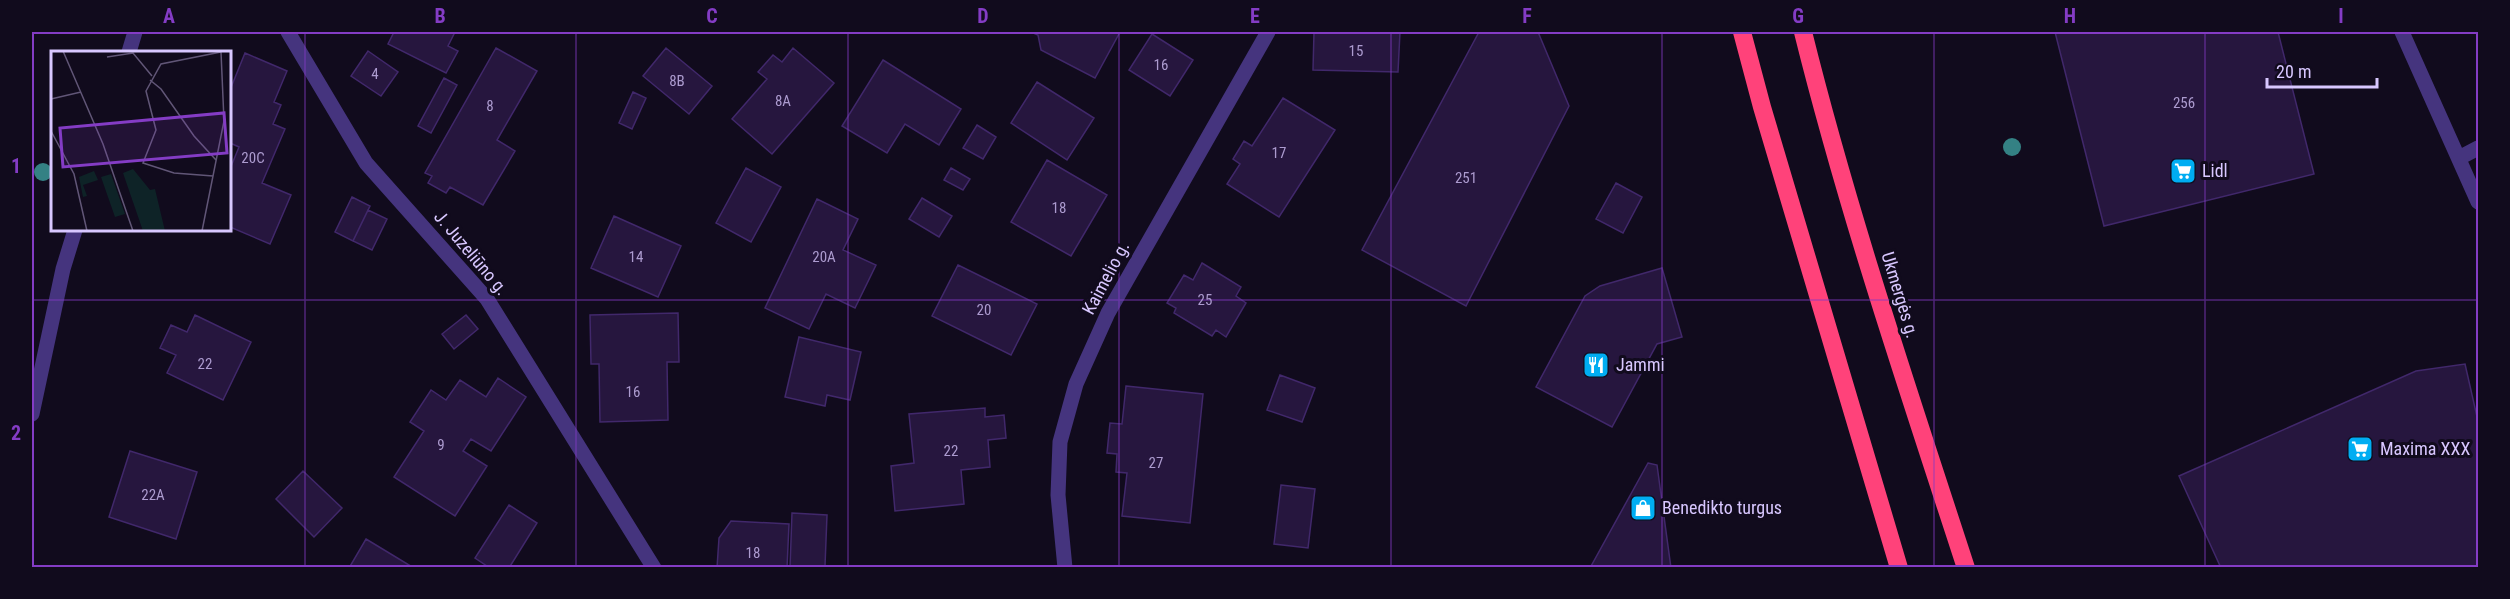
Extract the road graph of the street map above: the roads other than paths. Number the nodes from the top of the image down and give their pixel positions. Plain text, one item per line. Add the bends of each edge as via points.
1 (135, 32) edge
2 (288, 32) edge
3 (1268, 32) edge
4 (1742, 32) edge
5 (1803, 32) edge
6 (2402, 32) edge
7 (129, 51) edge
8 (2478, 148) edge
9 (2458, 158) junction
10 (2478, 202) edge
11 (75, 231) edge
12 (32, 414) edge
13 (654, 567) edge
14 (1065, 567) edge
15 (1899, 567) edge
16 (1965, 567) edge

1 - 7 street
2 - 13 street, J. Juzeliūno g. via 366,163 487,299
3 - 14 street, Kaimelio g. via 1108,314 1076,384 1060,442 1058,495
4 - 15 highway
5 - 16 highway, Ukmergės g. via 1878,296
6 - 9 street
8 - 9 street
9 - 10 street
11 - 12 street

